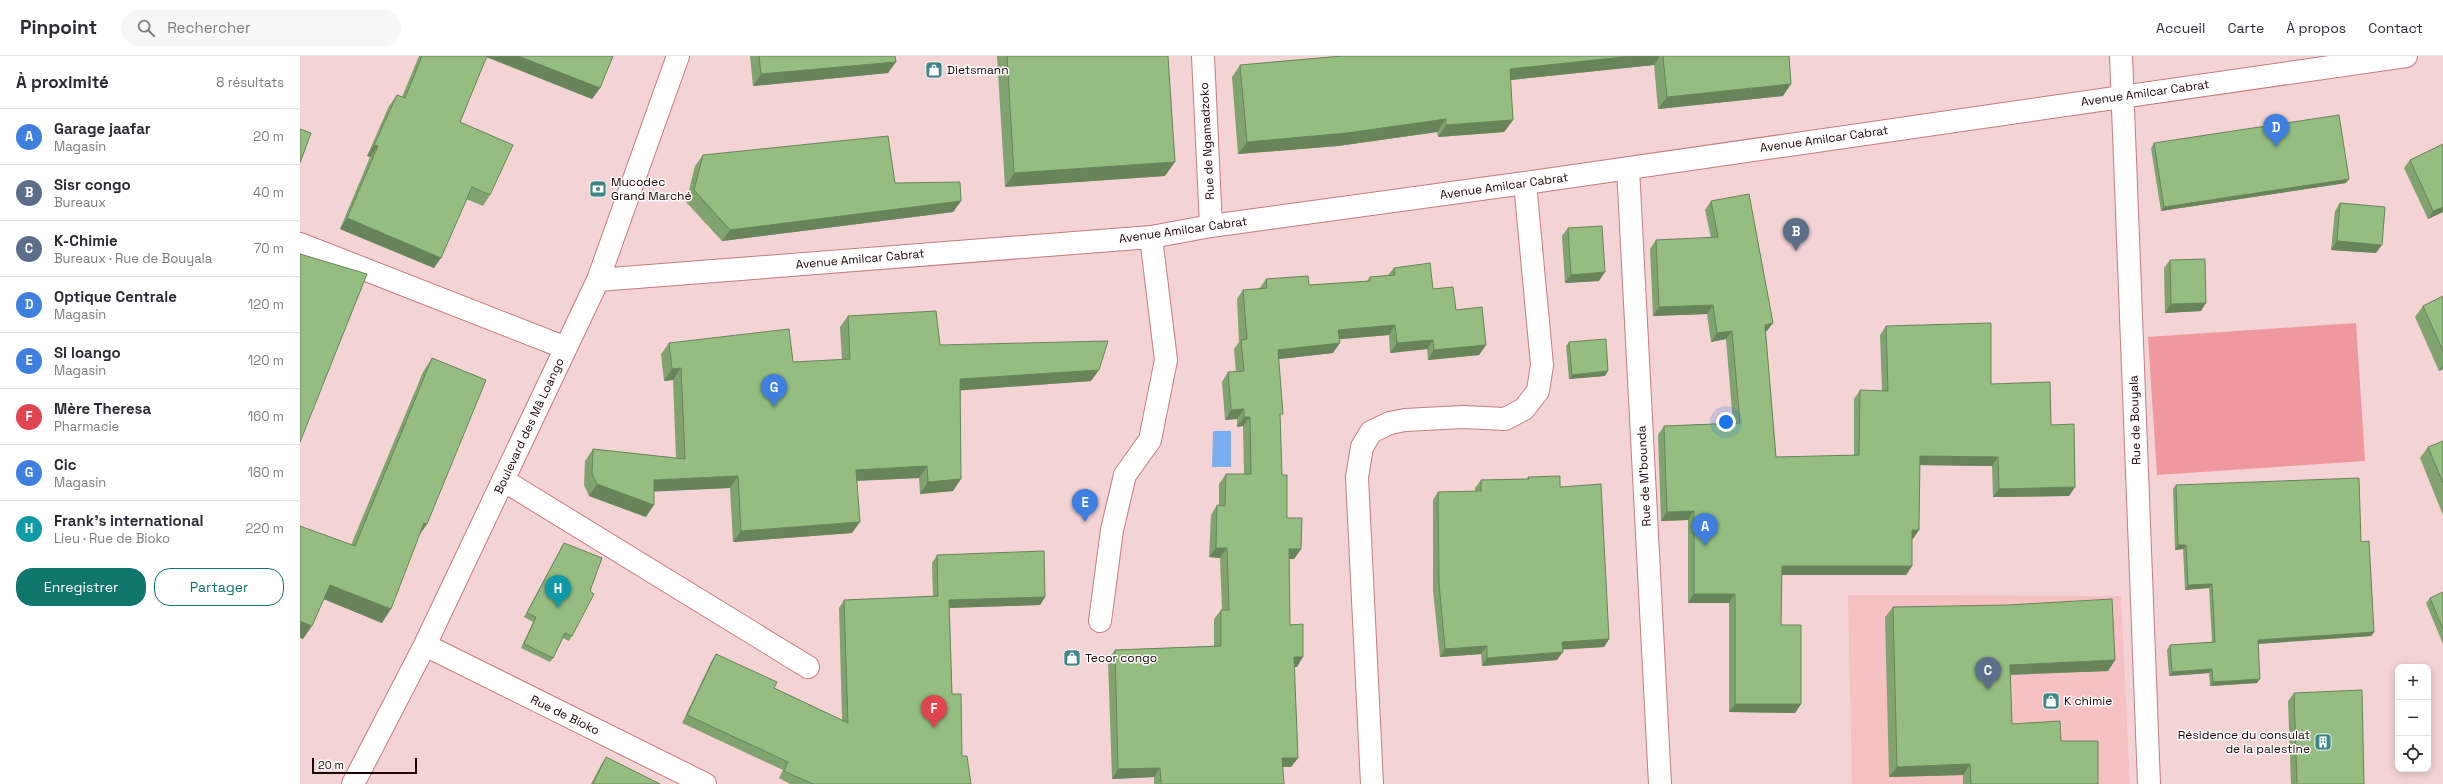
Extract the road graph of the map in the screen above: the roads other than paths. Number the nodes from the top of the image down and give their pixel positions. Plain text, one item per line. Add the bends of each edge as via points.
1 (678, 56) edge
2 (1203, 56) edge
3 (2120, 56) edge
4 (2406, 56) edge
5 (2123, 96) junction
6 (1628, 168) junction
7 (1525, 183) junction
8 (1211, 226) junction
9 (1151, 236) junction
10 (300, 244) edge
11 (598, 280) junction
12 (566, 348) junction
13 (503, 480) junction
14 (1100, 621) dead end
15 (425, 646) junction
16 (808, 667) dead end
17 (353, 784) edge
18 (705, 784) edge
19 (1372, 784) edge
20 (1660, 784) edge
21 (2149, 784) edge

1 - 11 street, Boulevard des Mâ Loango
2 - 8 street, Rue de Ngamadzoko
3 - 5 street, Rue de Bouyala
4 - 5 street, Avenue Amilcar Cabrat
5 - 6 street, Avenue Amilcar Cabrat
5 - 21 street, Rue de Bouyala
6 - 7 street, Avenue Amilcar Cabrat
6 - 20 street, Rue de M'bounda
7 - 8 street, Avenue Amilcar Cabrat
7 - 19 street via 1542,365 1538,391 1524,409 1504,419 1463,417 1405,420 1390,423 1371,432 1362,447 1358,505
8 - 9 street, Avenue Amilcar Cabrat
9 - 11 street, Avenue Amilcar Cabrat
9 - 14 street via 1166,360 1150,440 1126,475 1112,530
10 - 12 street
11 - 12 street, Boulevard des Mâ Loango
12 - 13 street, Boulevard des Mâ Loango
13 - 15 street, Boulevard des Mâ Loango
13 - 16 street
15 - 17 street, Boulevard des Mâ Loango
15 - 18 street, Rue de Bioko

